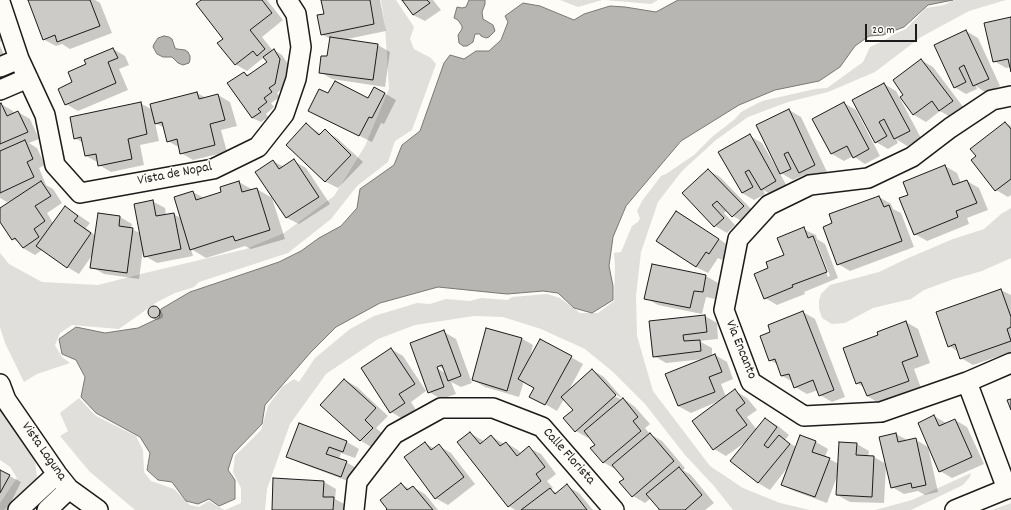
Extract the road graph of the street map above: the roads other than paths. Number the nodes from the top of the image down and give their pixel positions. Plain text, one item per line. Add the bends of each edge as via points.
1 (287, 0) edge
2 (0, 2) edge
3 (19, 59) junction
4 (0, 67) edge
5 (28, 78) junction
6 (0, 90) edge
7 (1011, 96) edge
8 (1011, 363) edge
9 (967, 382) junction
10 (0, 384) edge
11 (57, 474) junction
12 (1009, 488) edge
13 (69, 489) junction
14 (18, 510) edge
15 (47, 510) edge
16 (98, 510) edge
17 (354, 510) edge
18 (614, 510) edge
19 (955, 510) edge

1 - 5 street, Vista de Nopal via 296,14 302,47 296,79 284,114 258,146 213,169 80,192 55,165 45,115
2 - 3 street, Vista de Nopal
3 - 4 street
3 - 5 street, Vista de Nopal
5 - 6 street
7 - 9 street, Via Encanto via 992,100 912,157 868,178 810,185 769,205 738,240 724,310 751,382 804,416 881,412
8 - 9 street, Via Encanto
9 - 12 street
10 - 11 street, Vista Laguna via 6,400
11 - 13 street, Vista Laguna
11 - 14 street
12 - 19 street
13 - 15 street
13 - 16 street, Vista Laguna
17 - 18 street, Calle Florista via 357,482 394,434 441,408 493,408 542,426

